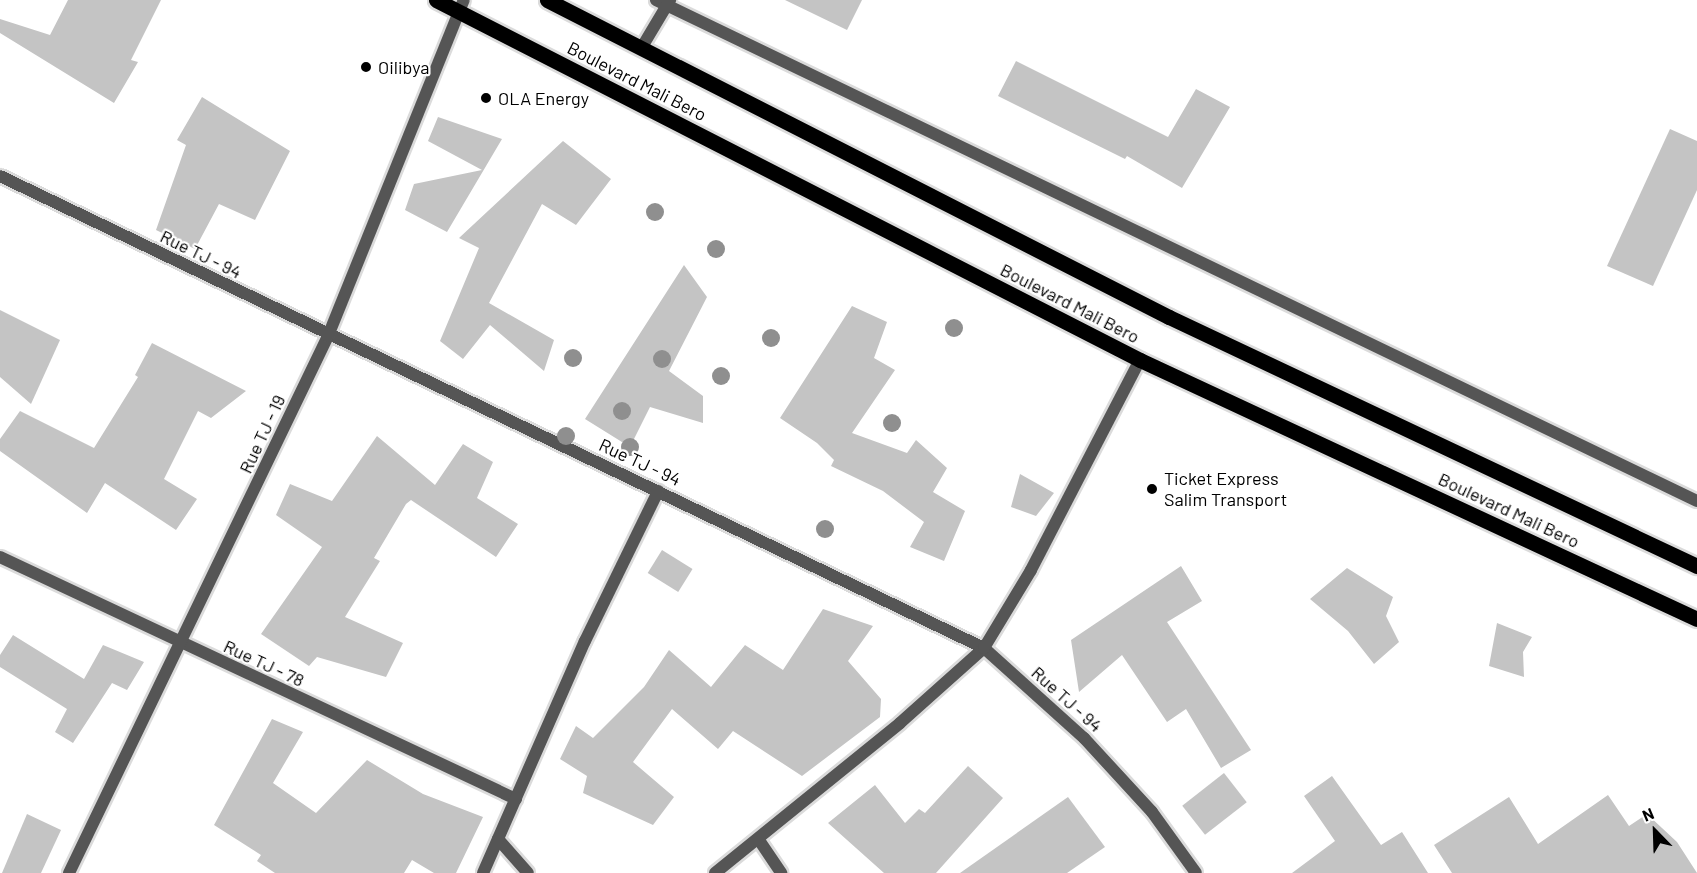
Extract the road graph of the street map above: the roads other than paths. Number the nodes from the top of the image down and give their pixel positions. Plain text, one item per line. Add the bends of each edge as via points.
1 (436, 0) edge
2 (547, 0) edge
3 (665, 2) edge
4 (462, 6) edge
5 (642, 47) junction
6 (0, 176) edge
7 (328, 336) junction
8 (1140, 360) junction
9 (658, 491) junction
10 (1697, 501) edge
11 (0, 557) edge
12 (1697, 566) edge
13 (1697, 619) edge
14 (181, 645) junction
15 (984, 648) junction
16 (516, 799) junction
17 (498, 839) junction
18 (759, 840) junction
19 (69, 873) edge
20 (483, 873) edge
21 (528, 873) edge
22 (715, 873) edge
23 (782, 873) edge
24 (1196, 873) edge

1 - 4 main road, Boulevard Mali Bero
2 - 5 main road, Boulevard Mali Bero
3 - 5 street
3 - 10 street
4 - 7 street, Rue TJ - 19
4 - 8 main road, Boulevard Mali Bero
5 - 12 main road, Boulevard Mali Bero via 1169,317
6 - 7 street, Rue TJ - 94
7 - 9 street, Rue TJ - 94
7 - 14 street, Rue TJ - 19
8 - 13 main road, Boulevard Mali Bero
8 - 15 street via 1031,570
9 - 15 street, Rue TJ - 94
9 - 16 street via 585,640
11 - 14 street, Rue TJ - 78
14 - 16 street, Rue TJ - 78
14 - 19 street, Rue TJ - 19
15 - 18 street
15 - 24 street, Rue TJ - 94 via 1084,738 1152,812
16 - 17 street
17 - 20 street
17 - 21 street
18 - 22 street
18 - 23 street

